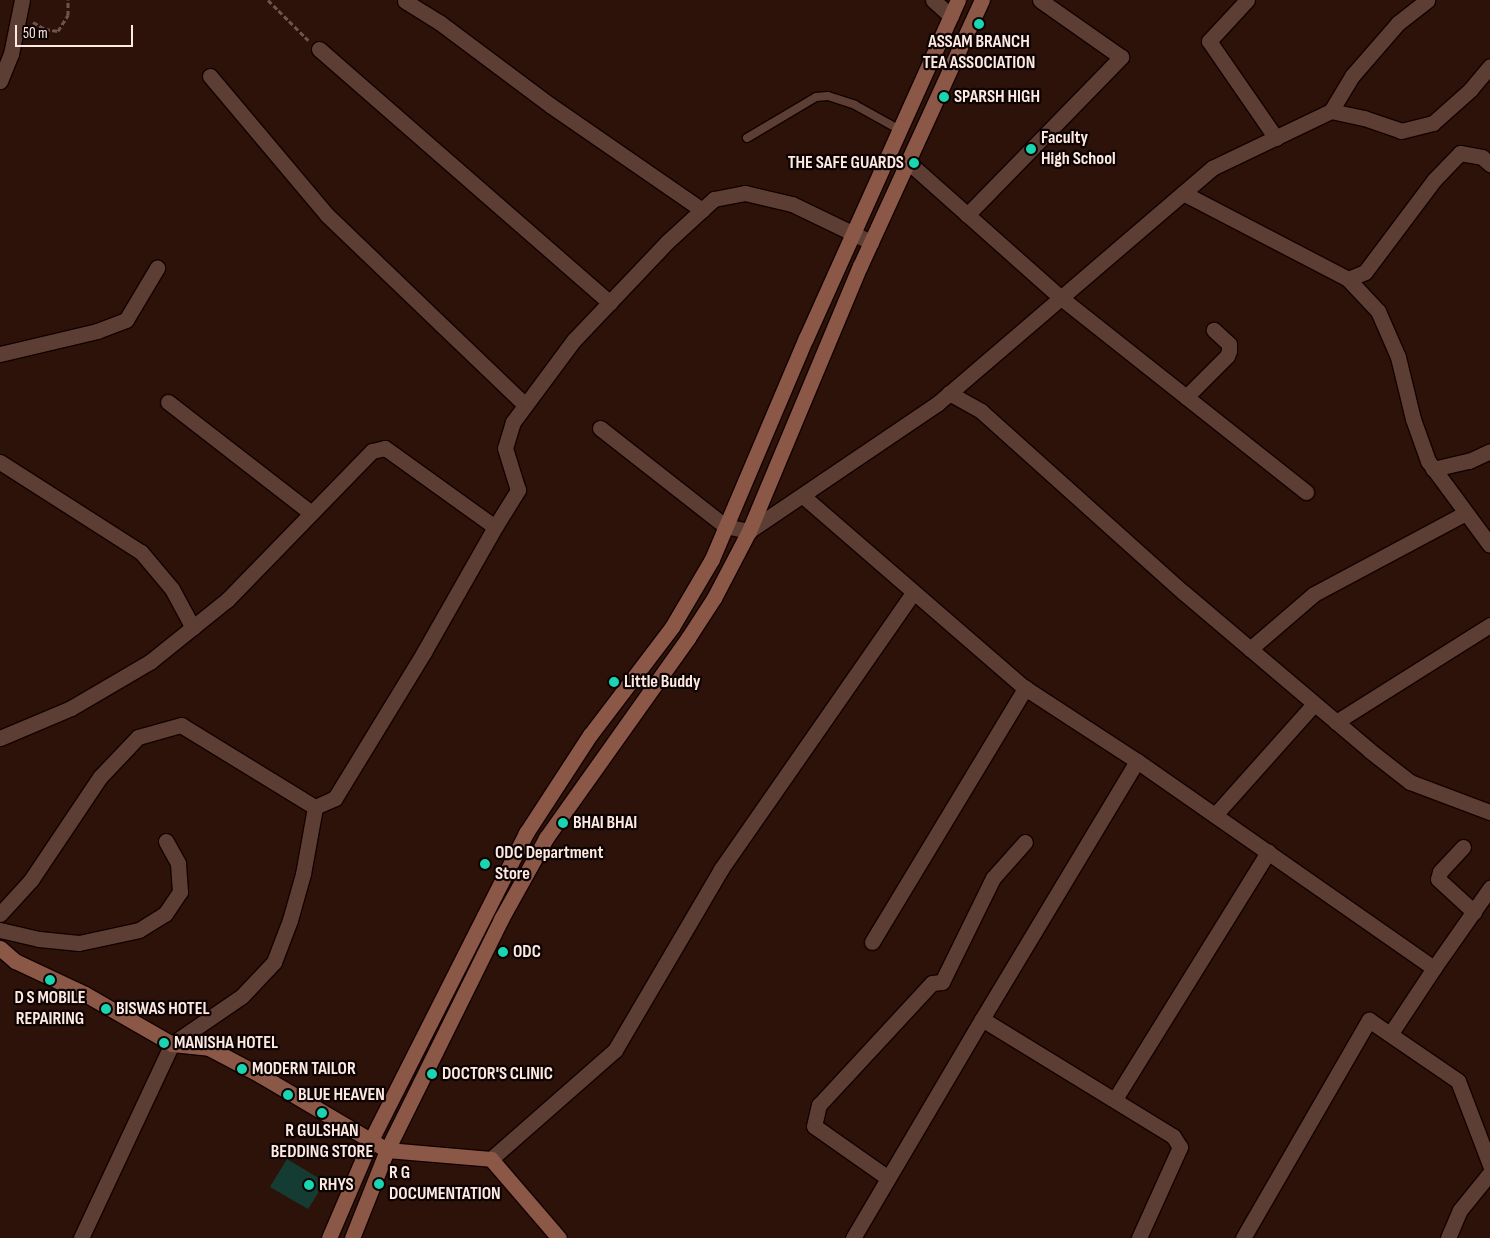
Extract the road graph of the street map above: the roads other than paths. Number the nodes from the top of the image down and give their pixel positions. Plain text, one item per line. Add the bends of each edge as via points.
1 (22, 0) edge
2 (933, 0) edge
3 (958, 0) edge
4 (982, 0) edge
5 (1040, 0) edge
6 (1247, 0) edge
7 (1427, 0) edge
8 (405, 1) edge
9 (950, 16) junction
10 (319, 49) road end
11 (6, 56) edge
12 (1490, 66) edge
13 (210, 76) dead end
14 (0, 81) edge
15 (1331, 111) junction
16 (900, 130) junction
17 (747, 138) dead end
18 (1276, 138) junction
19 (908, 162) junction
20 (1490, 164) edge
21 (1183, 192) junction
22 (702, 210) junction
23 (967, 215) junction
24 (853, 233) junction
25 (871, 242) junction
26 (157, 268) dead end
27 (1348, 279) junction
28 (1060, 297) junction
29 (610, 302) junction
30 (1214, 330) dead end
31 (0, 354) edge
32 (949, 393) junction
33 (1186, 397) junction
34 (168, 402) dead end
35 (525, 405) junction
36 (600, 428) dead end
37 (1490, 451) edge
38 (0, 462) edge
39 (1433, 469) junction
40 (1306, 492) dead end
41 (803, 496) junction
42 (311, 513) junction
43 (1466, 513) junction
44 (725, 526) junction
45 (495, 528) junction
46 (749, 531) junction
47 (1490, 545) edge
48 (913, 593) junction
49 (1490, 625) edge
50 (193, 628) junction
51 (1250, 649) junction
52 (1025, 688) junction
53 (1314, 704) junction
54 (1336, 722) junction
55 (0, 738) edge
56 (1137, 761) junction
57 (315, 807) junction
58 (1490, 812) edge
59 (1215, 815) junction
60 (166, 841) dead end
61 (1025, 842) dead end
62 (1462, 847) dead end
63 (1268, 852) junction
64 (1490, 888) edge
65 (1474, 912) junction
66 (0, 914) edge
67 (0, 930) edge
68 (872, 942) dead end
69 (0, 948) edge
70 (1434, 968) junction
71 (982, 1019) junction
72 (1391, 1033) junction
73 (172, 1044) junction
74 (1115, 1099) junction
75 (371, 1140) junction
76 (387, 1150) junction
77 (491, 1159) junction
78 (1490, 1165) edge
79 (1490, 1173) edge
80 (888, 1178) junction
81 (81, 1238) edge
82 (329, 1238) edge
83 (352, 1238) edge
84 (559, 1238) edge
85 (853, 1238) edge
86 (1139, 1238) edge
87 (1243, 1238) edge
88 (1448, 1238) edge

1 - 11 street
2 - 9 street
3 - 9 main road
4 - 19 main road
5 - 23 street via 1121,57
6 - 18 street via 1209,41
7 - 15 street via 1398,23 1363,63
8 - 22 street
9 - 16 main road
10 - 29 street
11 - 14 street
12 - 15 street via 1470,90 1433,123 1401,131
13 - 35 street via 327,215
15 - 18 street
16 - 17 lane via 855,105 828,96 816,97
16 - 24 main road
18 - 21 street via 1212,168
19 - 23 street
19 - 25 main road
20 - 27 street via 1482,157 1460,153 1434,180 1365,272
21 - 27 street
21 - 28 street
22 - 24 street via 714,199 745,193 792,204
22 - 29 street
23 - 28 street
24 - 25 street
24 - 44 main road
25 - 46 main road
26 - 31 street via 126,320 97,331
27 - 39 street via 1378,310 1398,357 1413,419
28 - 32 street
28 - 33 street
29 - 35 street via 574,340
30 - 33 street via 1229,344 1227,356
32 - 41 street
32 - 51 street via 981,411
33 - 40 street
34 - 42 street
35 - 45 street via 513,422 506,448 518,490
36 - 44 street
37 - 39 street via 1469,461
38 - 50 street via 141,552 172,589
39 - 43 street
41 - 46 street
41 - 48 street
42 - 45 street via 372,451 385,448
42 - 50 street via 227,600
43 - 47 street
43 - 51 street via 1314,594
44 - 46 street
44 - 75 main road via 712,559 672,627 584,743 526,833
45 - 57 street via 335,798
46 - 76 main road via 714,598 688,638 546,838 501,919
48 - 52 street
48 - 77 street via 722,869 615,1050
49 - 54 street
50 - 55 street via 151,661 79,703
51 - 53 street
52 - 56 street
52 - 68 street
53 - 54 street
53 - 59 street
54 - 58 street via 1410,782
56 - 59 street
56 - 71 street
57 - 66 street via 181,725 138,737 100,777 31,880
57 - 73 street via 303,874 274,962 242,996
59 - 63 street
60 - 67 street via 178,863 180,892 165,914 139,930 79,943 39,939
61 - 80 street via 993,878 942,982 932,983 819,1105 814,1126
62 - 65 street via 1440,872 1438,879
63 - 70 street
63 - 74 street
64 - 65 street
65 - 70 street
69 - 73 main road via 15,961 86,994
70 - 72 street
71 - 74 street
71 - 80 street
72 - 78 street via 1458,1081
72 - 87 street via 1369,1020
73 - 75 main road via 209,1048
73 - 81 street
74 - 86 street via 1173,1136 1180,1147
75 - 76 main road
75 - 82 main road
76 - 77 main road
76 - 83 main road
77 - 84 main road
79 - 88 street via 1460,1210
80 - 85 street

